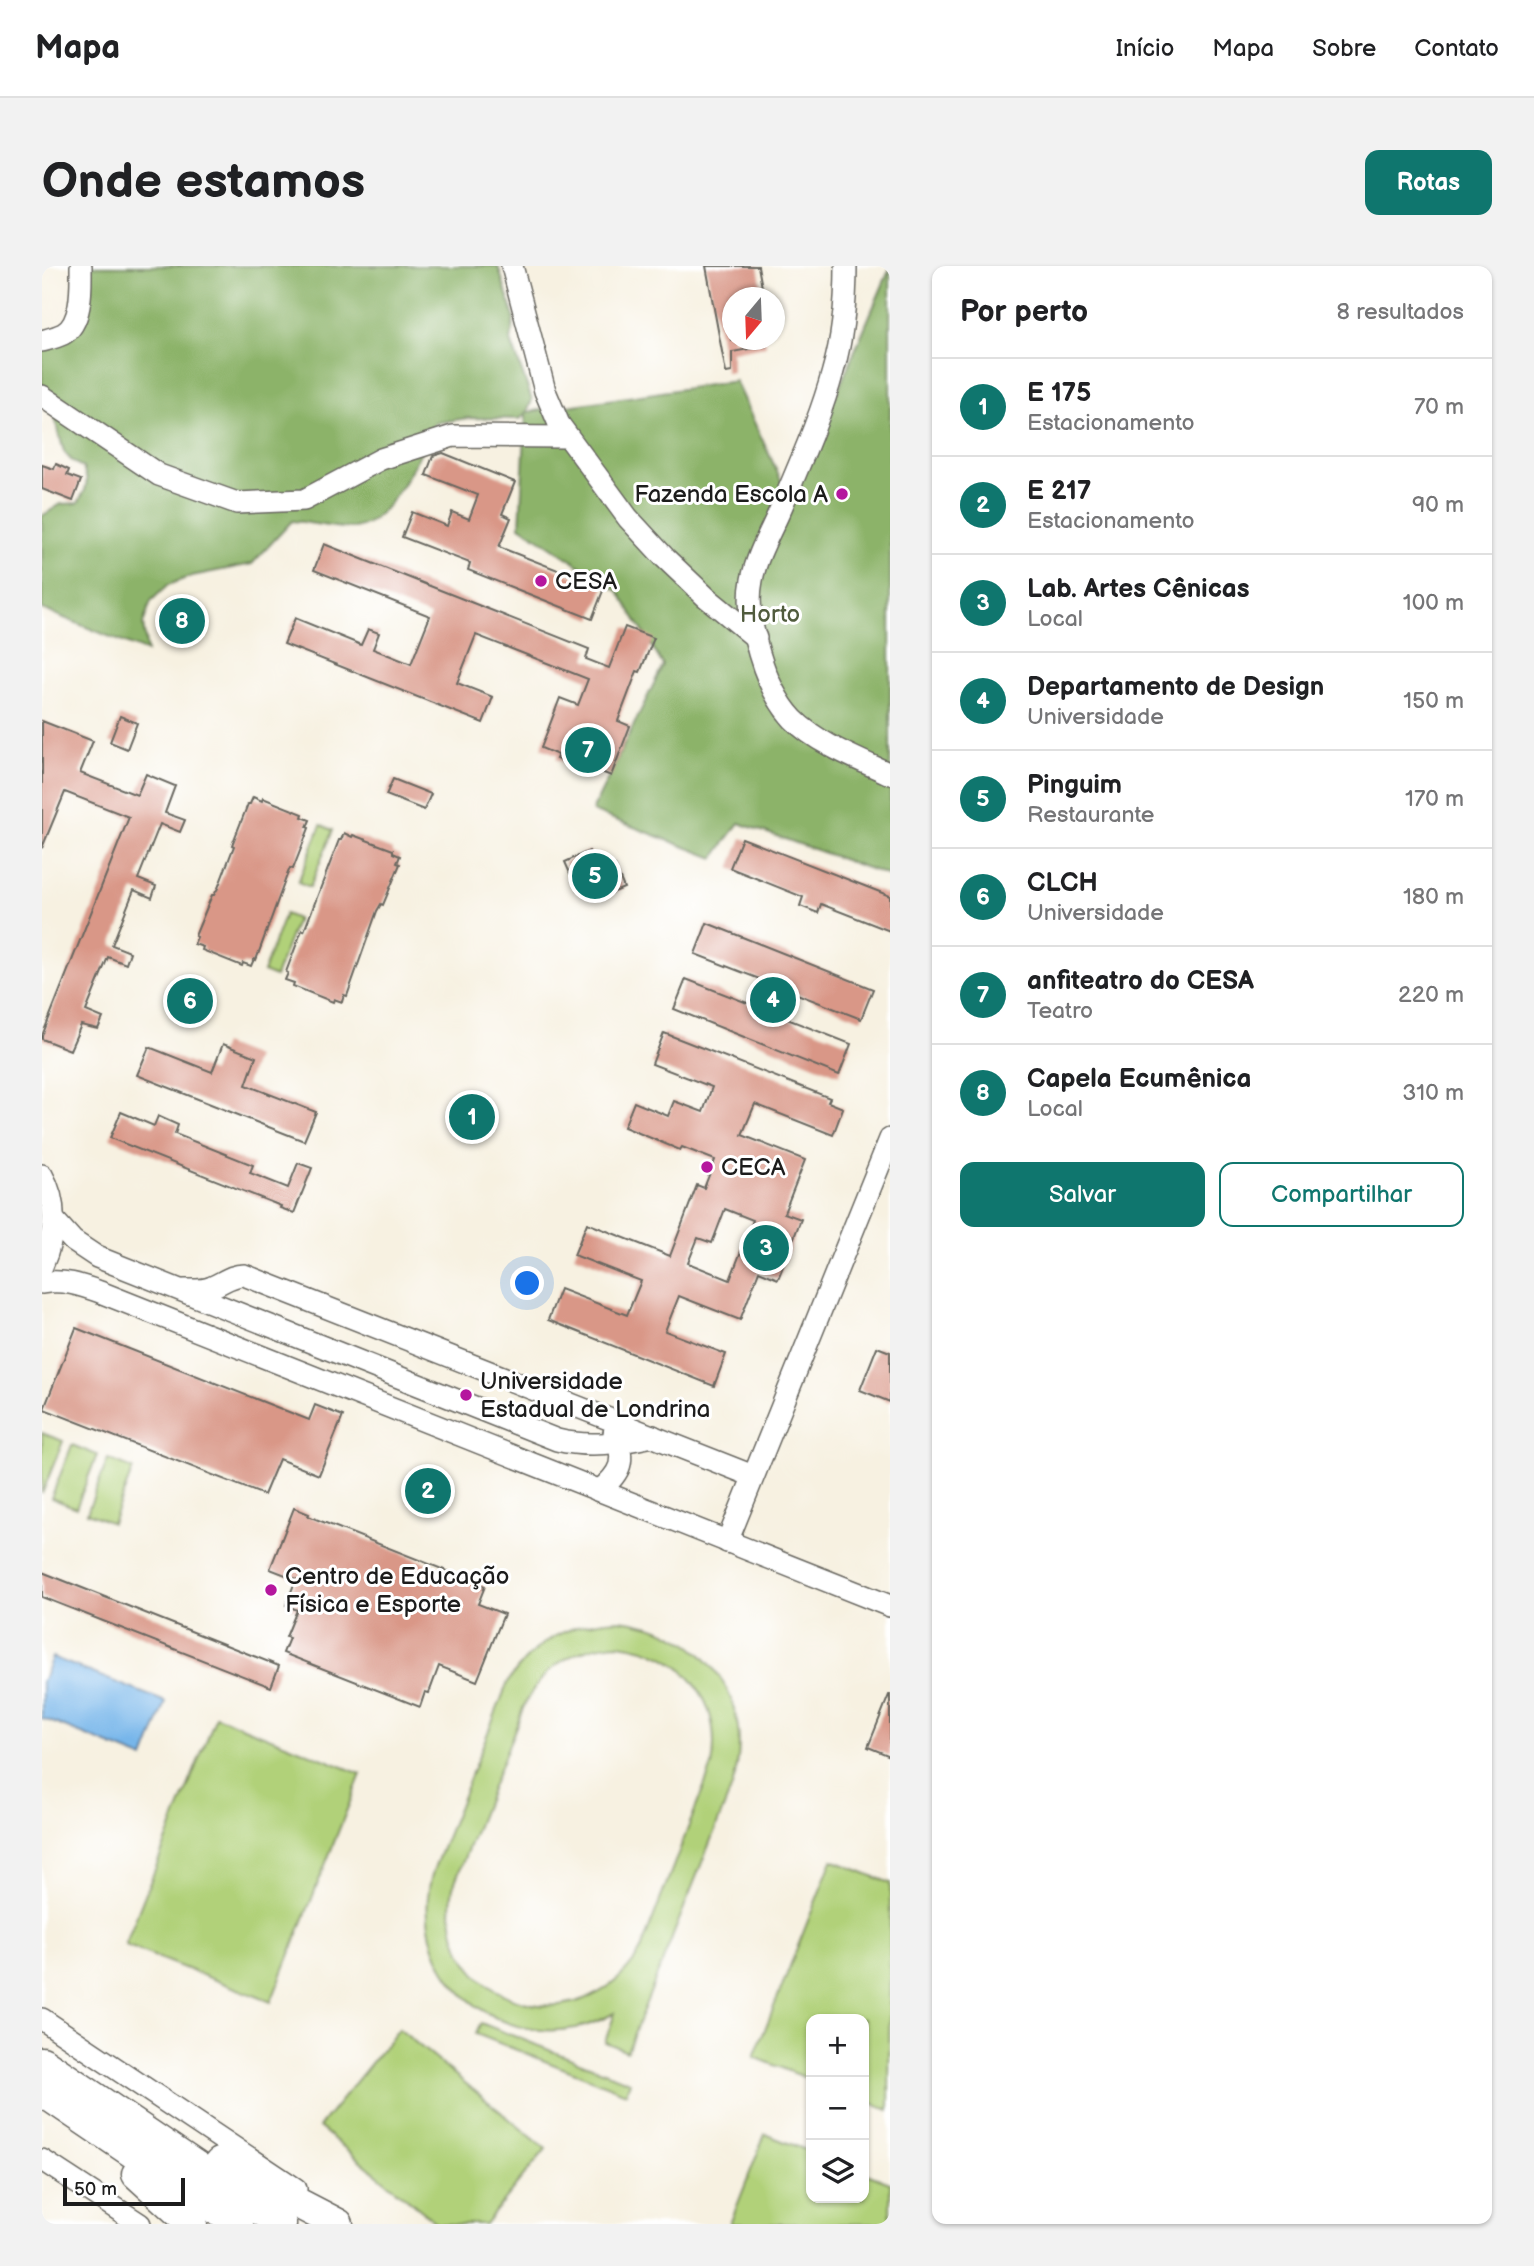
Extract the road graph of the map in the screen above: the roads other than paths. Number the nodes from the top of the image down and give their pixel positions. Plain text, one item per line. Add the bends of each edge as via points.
1 (81, 266) edge
2 (512, 266) edge
3 (846, 266) edge
4 (42, 341) edge
5 (42, 396) edge
6 (568, 438) junction
7 (756, 638) junction
8 (890, 774) edge
9 (890, 1139) edge
10 (42, 1175) edge
11 (55, 1221) junction
12 (42, 1266) edge
13 (42, 1283) edge
14 (180, 1290) junction
15 (607, 1418) junction
16 (653, 1436) junction
17 (619, 1444) junction
18 (753, 1476) junction
19 (599, 1491) junction
20 (727, 1542) junction
21 (890, 1606) edge
22 (42, 2019) edge
23 (42, 2062) edge
24 (51, 2097) edge
25 (98, 2099) junction
26 (42, 2160) edge
27 (140, 2224) edge
28 (192, 2224) edge
29 (238, 2224) edge
30 (281, 2224) edge
31 (338, 2224) edge
32 (347, 2224) edge

1 - 4 street via 76,318 62,335
2 - 6 street via 545,391
3 - 7 street via 834,371 752,579 750,608
5 - 6 street via 159,475 237,503 304,500 381,459 453,436
6 - 7 street via 628,518 665,558
7 - 8 street via 776,695 793,719 819,738
9 - 18 street
10 - 11 street
11 - 12 street
11 - 14 street via 73,1241 97,1256
13 - 19 street via 87,1288
14 - 15 street via 200,1290 244,1275
14 - 17 street via 557,1440
15 - 16 street
15 - 17 street
16 - 17 street
16 - 18 street
17 - 19 street via 617,1474
18 - 20 street
19 - 20 street
20 - 21 street
22 - 32 street
23 - 25 highway
24 - 28 highway
24 - 29 highway
25 - 30 highway
25 - 31 highway
26 - 27 street

